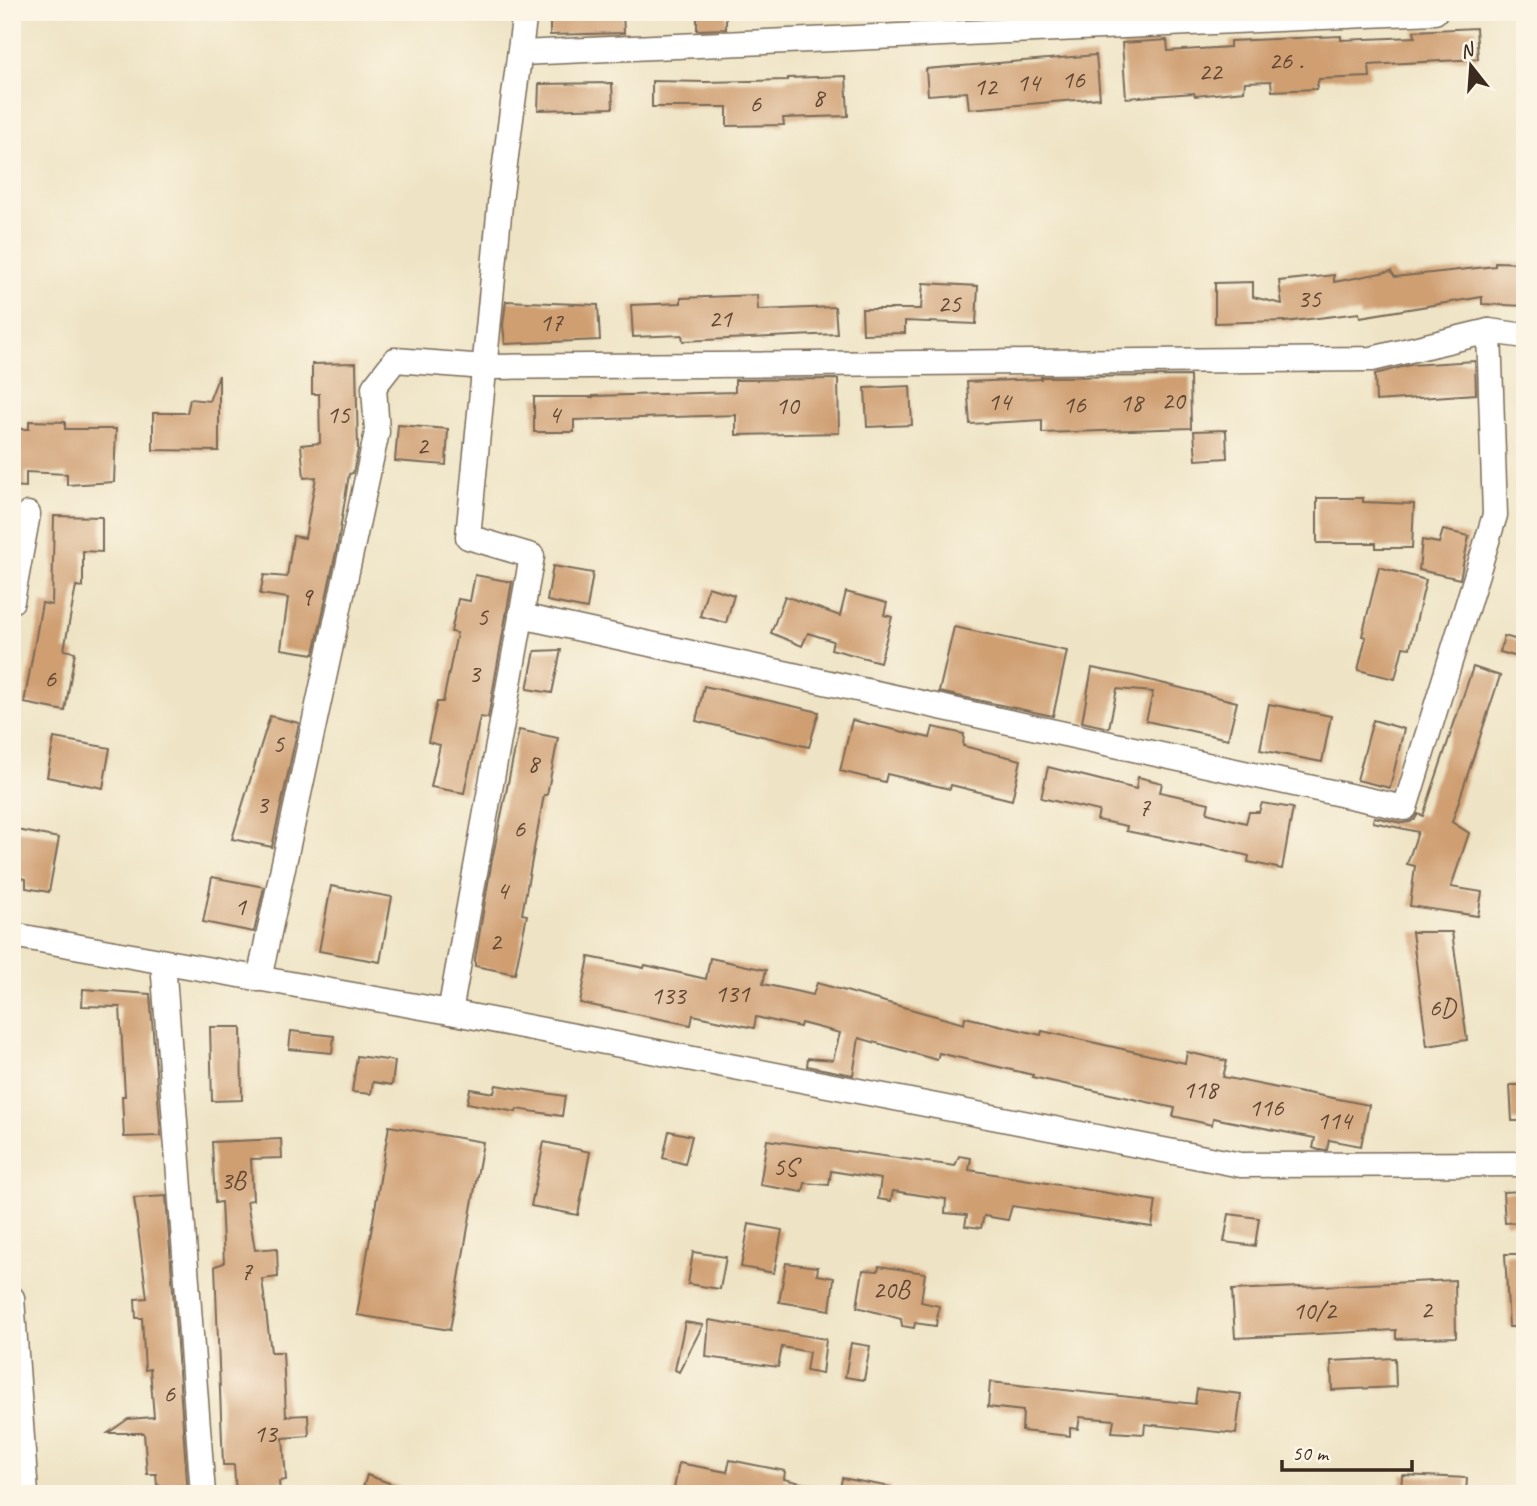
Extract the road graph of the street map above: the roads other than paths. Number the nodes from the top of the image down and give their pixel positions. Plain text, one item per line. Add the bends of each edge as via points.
1 (525, 12) edge
2 (1436, 12) edge
3 (520, 53) junction
4 (1489, 331) junction
5 (1525, 336) edge
6 (485, 368) junction
7 (28, 514) dead end
8 (12, 601) edge
9 (521, 616) junction
10 (12, 935) edge
11 (163, 962) junction
12 (259, 979) junction
13 (450, 1012) junction
14 (1525, 1164) edge
15 (12, 1298) edge
16 (26, 1494) edge
17 (202, 1494) edge

1 - 3 street
2 - 3 street
3 - 6 street
4 - 5 street
4 - 6 street via 1372,359
4 - 9 street via 1495,515 1405,808
6 - 9 street via 468,537 532,556
6 - 12 street via 395,360 374,387 377,432
7 - 8 street
9 - 13 street
10 - 11 street
11 - 12 street
11 - 17 street
12 - 13 street
13 - 14 street via 1241,1165
15 - 16 street

